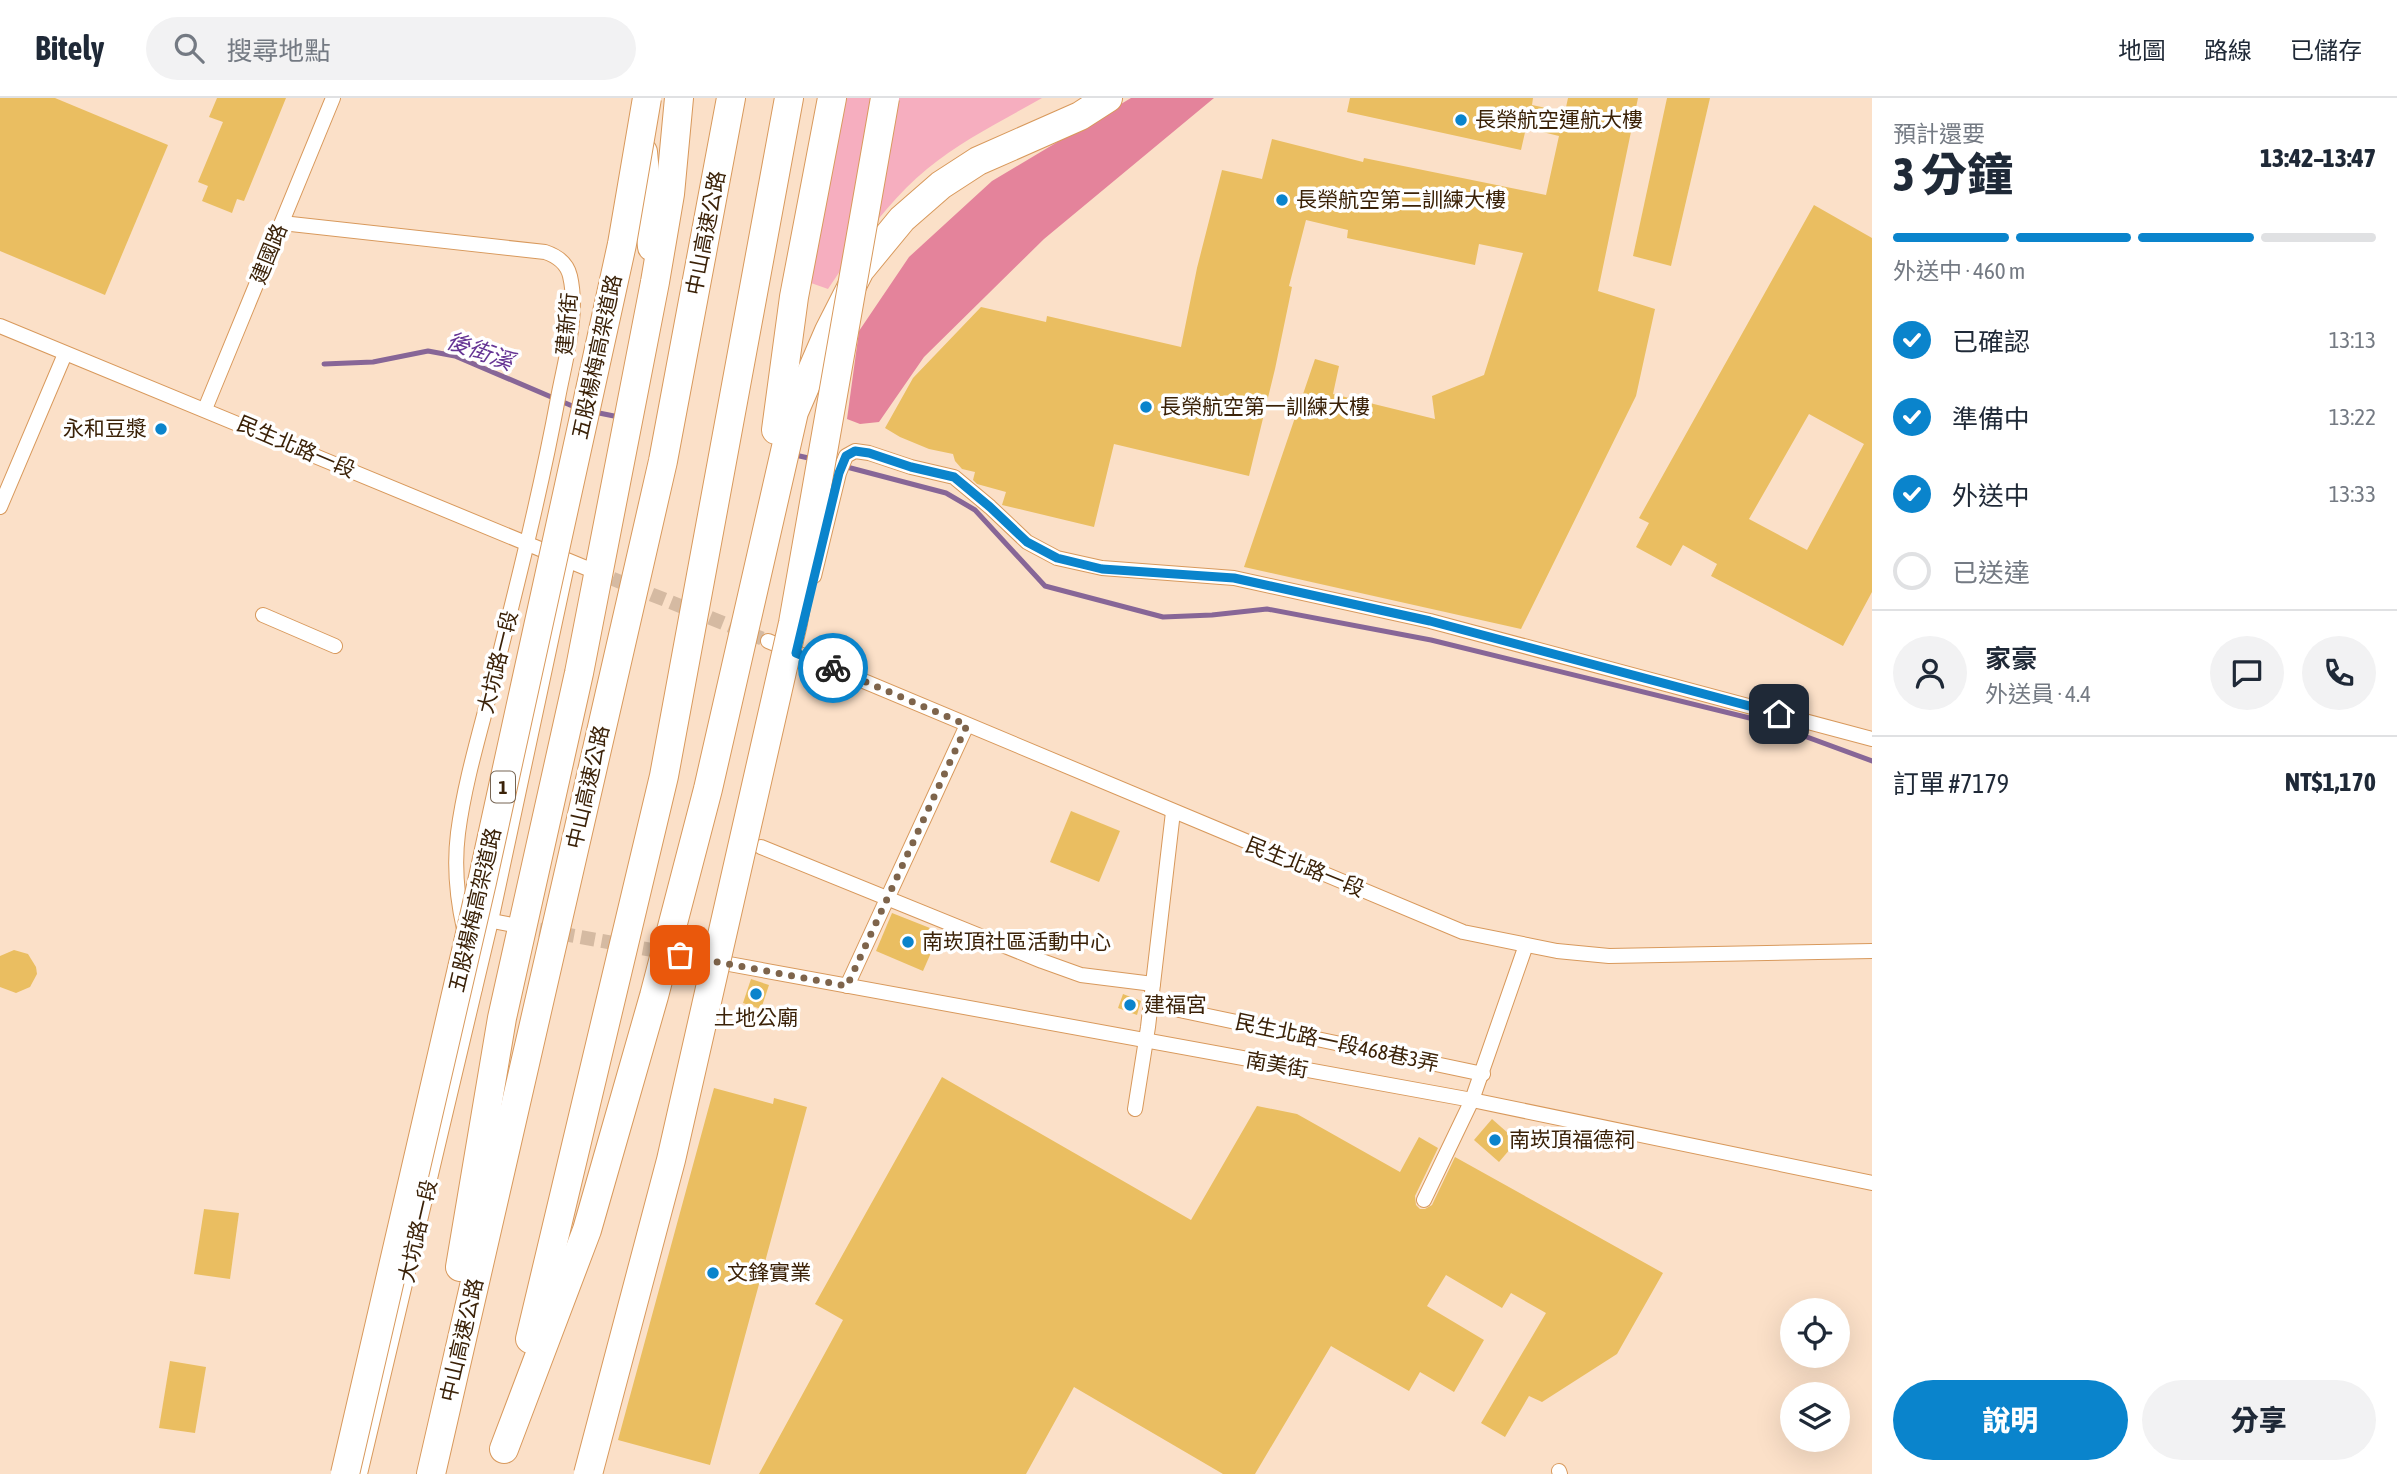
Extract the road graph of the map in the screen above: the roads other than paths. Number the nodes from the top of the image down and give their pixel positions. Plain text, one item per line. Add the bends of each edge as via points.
1 (333, 98) edge
2 (637, 98) edge
3 (647, 98) edge
4 (657, 98) edge
5 (678, 98) edge
6 (731, 98) edge
7 (789, 98) edge
8 (832, 98) edge
9 (885, 98) edge
10 (1087, 98) edge
11 (1108, 98) edge
12 (1058, 124) junction
13 (282, 223) junction
14 (655, 282) junction
15 (0, 326) edge
16 (65, 354) junction
17 (205, 409) junction
18 (773, 499) junction
19 (0, 508) edge
20 (528, 544) junction
21 (568, 561) junction
22 (591, 570) tunnel mouth
23 (263, 615) dead end
24 (768, 641) tunnel mouth
25 (335, 646) dead end
26 (796, 653) junction
27 (967, 725) junction
28 (1872, 739) edge
29 (1173, 812) junction
30 (761, 847) dead end
31 (888, 898) junction
32 (461, 915) junction
33 (491, 921) junction
34 (509, 924) tunnel mouth
35 (1527, 945) junction
36 (1872, 951) edge
37 (680, 955) tunnel mouth
38 (1153, 984) junction
39 (847, 986) junction
40 (475, 988) junction
41 (1151, 1004) junction
42 (1146, 1041) junction
43 (1483, 1073) junction
44 (1472, 1100) junction
45 (1135, 1109) dead end
46 (1872, 1183) edge
47 (1424, 1200) dead end
48 (501, 1462) edge
49 (345, 1474) edge
50 (360, 1474) edge
51 (429, 1474) edge
52 (589, 1474) edge

1 - 13 street, 建國路
2 - 14 highway
3 - 49 highway, 五股楊梅高架道路 / 1, bridge via 622,243 485,868
4 - 14 highway via 660,147
5 - 14 highway via 670,194
6 - 51 highway, 中山高速公路 via 663,461
7 - 48 highway via 664,776
8 - 18 highway via 794,297 776,425
9 - 52 highway, bridge via 793,623 671,1160
10 - 12 highway
11 - 12 highway
12 - 18 highway via 978,161 941,185 902,219 860,270 794,412
13 - 17 street, 建國路
13 - 20 street, 建新街 via 545,252 564,262 572,293 570,330
14 - 51 highway via 579,673 502,1017
15 - 16 street, 民生北路一段
16 - 17 street, 民生北路一段
16 - 19 street
17 - 20 street, 民生北路一段
18 - 48 highway via 708,789 654,996 587,1230
20 - 21 street, 民生北路一段
20 - 32 street, 大坑路一段 via 458,834
21 - 22 street, 民生北路一段
21 - 33 street, 大坑路一段
23 - 25 street
24 - 26 street, 民生北路一段
26 - 27 street, 民生北路一段
26 - 28 street via 839,473 846,456 855,451 954,477 1027,542 1057,558 1102,569 1234,578 1416,618
27 - 29 street, 民生北路一段
27 - 31 street
29 - 35 street, 民生北路一段 via 1463,932
29 - 38 street
30 - 31 street
31 - 38 street via 1081,975
31 - 39 street
32 - 33 street
32 - 40 street, 大坑路一段
33 - 34 street
33 - 40 street, 大坑路一段
35 - 36 street, 民生北路一段 via 1609,956
35 - 43 street
37 - 39 street, 南美街
38 - 41 street
39 - 42 street, 南美街
40 - 50 street, 大坑路一段
41 - 42 street
41 - 43 street, 民生北路一段468巷3弄
42 - 44 street, 南美街
42 - 45 street
43 - 44 street
44 - 46 street, 南美街
44 - 47 street

